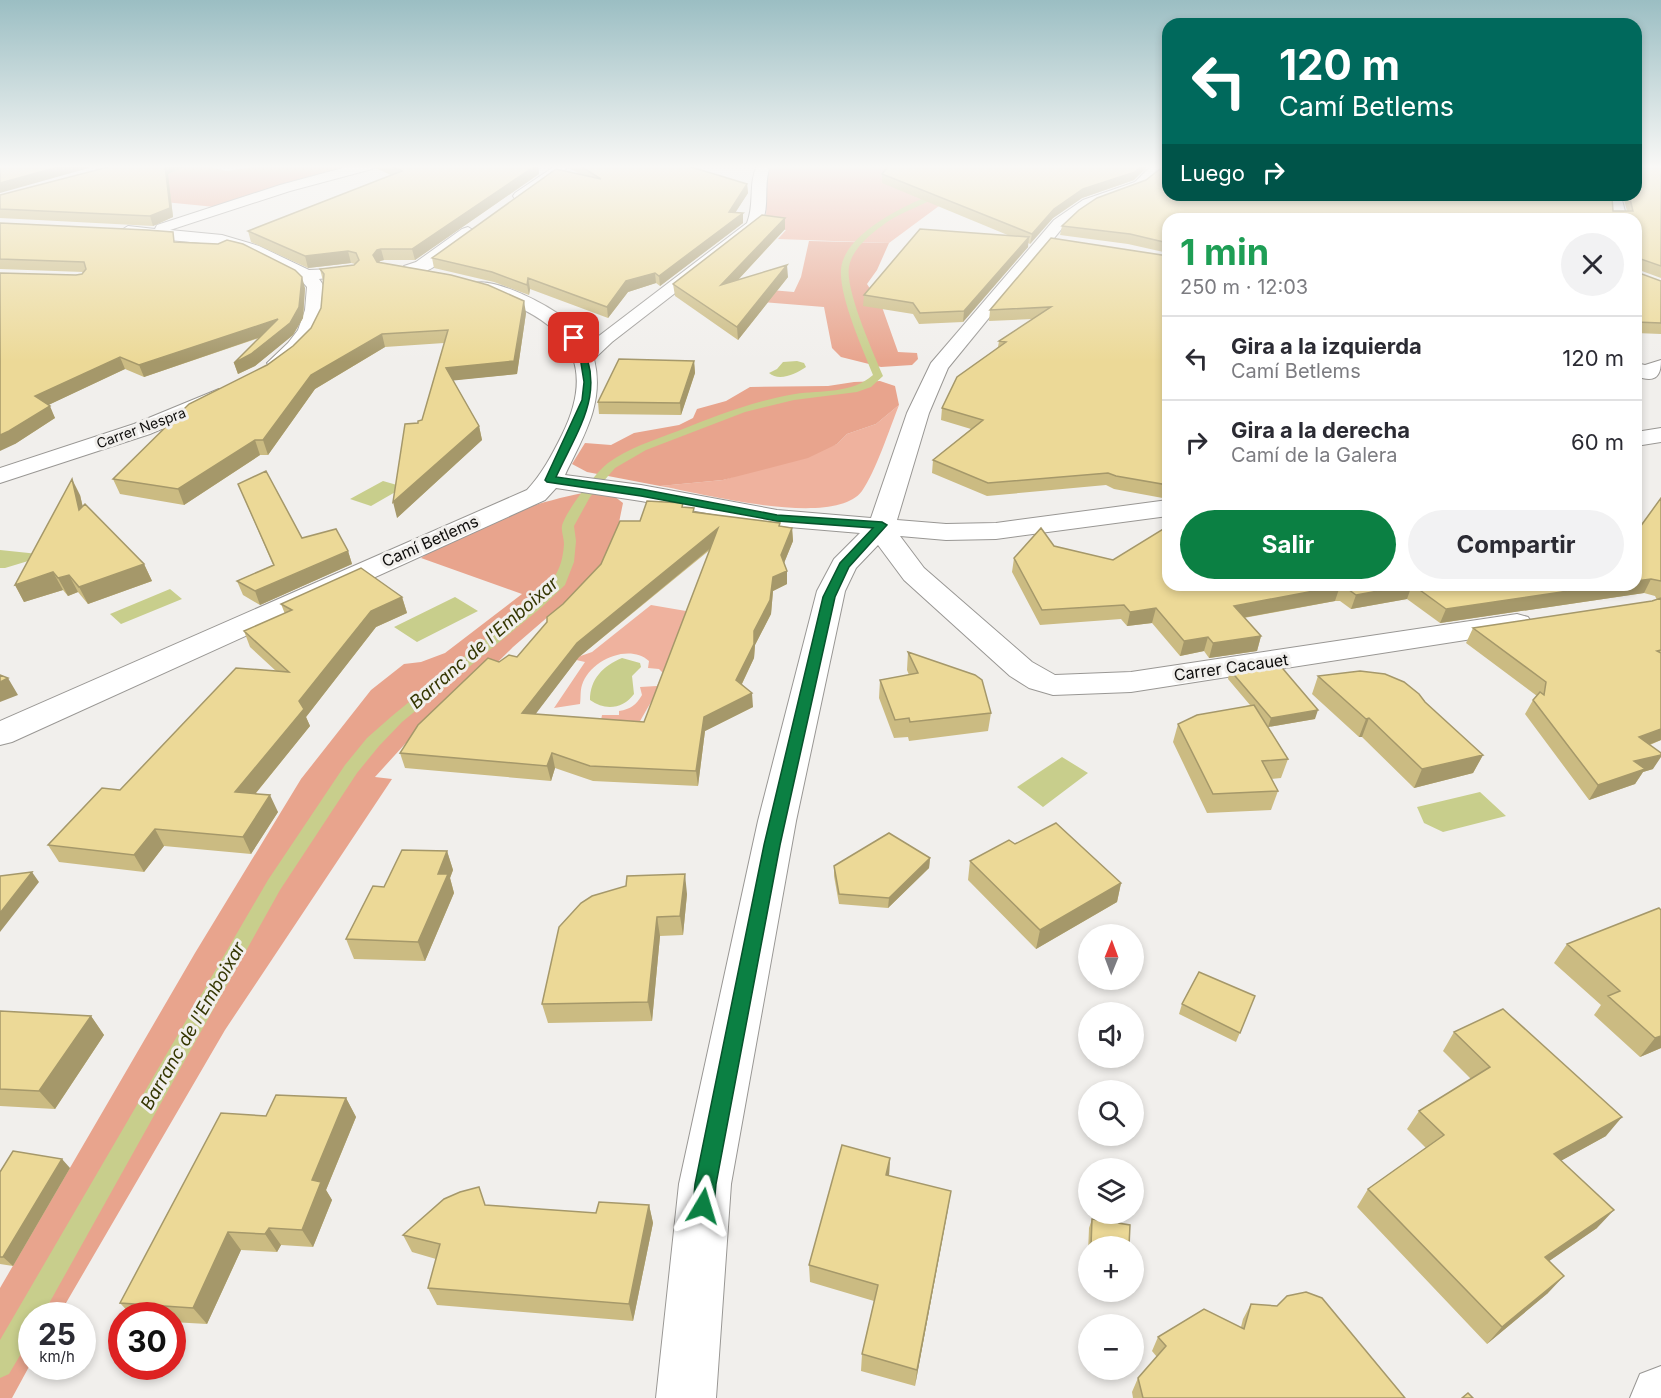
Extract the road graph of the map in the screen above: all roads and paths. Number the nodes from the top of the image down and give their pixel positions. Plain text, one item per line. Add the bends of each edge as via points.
1 (124, 231) edge
2 (470, 231) edge
3 (746, 231) edge
4 (1058, 231) edge
5 (151, 232) joint
6 (351, 270) edge
7 (306, 275) junction
8 (585, 357) junction
9 (263, 372) edge
10 (235, 388) edge
11 (1661, 435) edge
12 (1642, 437) edge
13 (0, 476) edge
14 (550, 480) junction
15 (1162, 509) edge
16 (882, 525) junction
17 (1539, 620) edge
18 (0, 734) edge
19 (686, 1398) edge

1 - 5 street
2 - 8 street via 422,266 402,269 508,295 542,312 574,338
3 - 8 street
4 - 16 street via 1057,242 1002,289 938,367 918,413
5 - 7 street via 236,243
6 - 7 street
7 - 9 street via 316,286 314,319 296,347
8 - 14 street via 586,400
10 - 13 street, Carrer Nespra via 174,417
11 - 12 street
14 - 16 street via 641,492 777,518
14 - 18 street, Camí Betlems via 536,495
15 - 16 street via 996,531 946,532
16 - 17 street, Carrer Cacauet via 888,540 914,574 1022,669 1053,685 1092,685 1186,674
16 - 19 street via 844,565 831,591 795,741 705,1184

